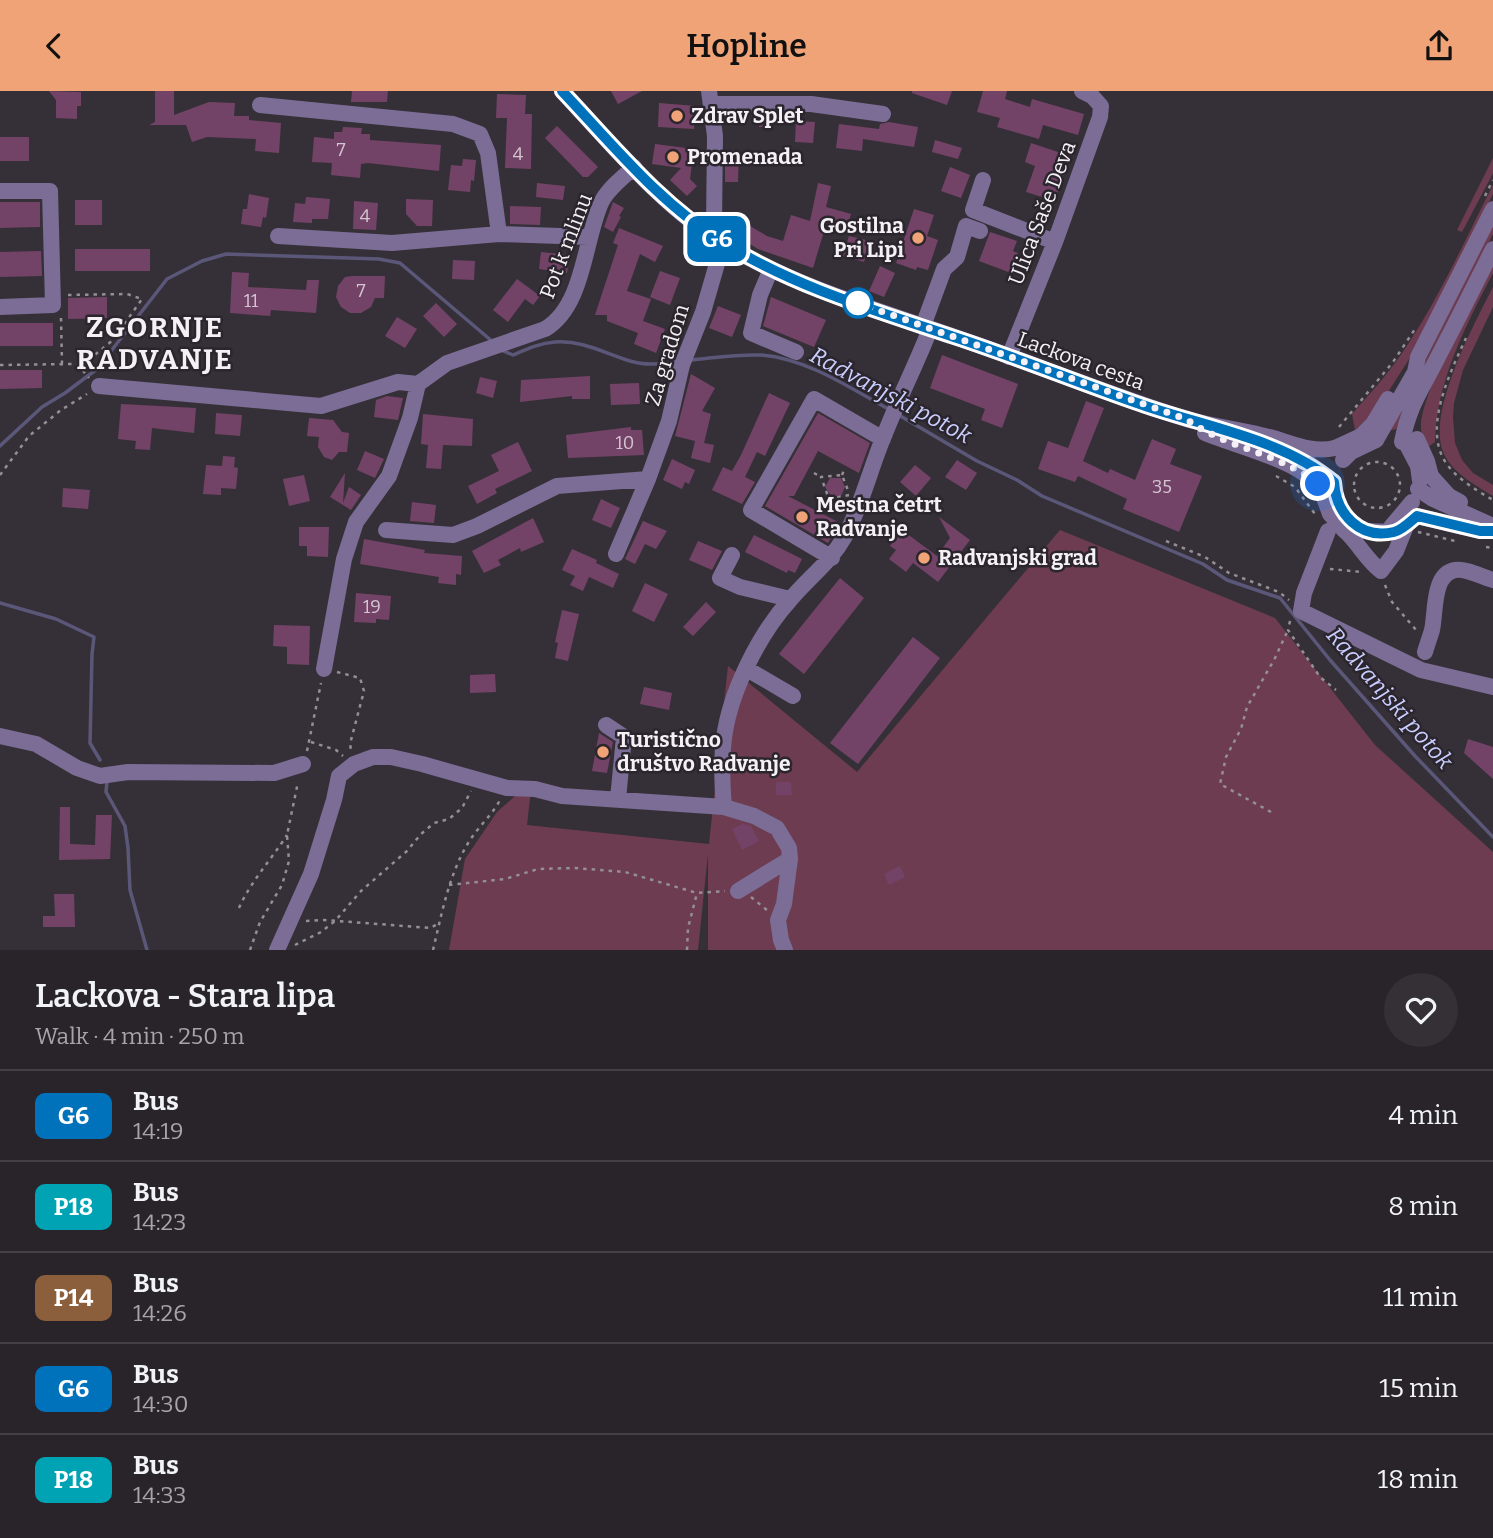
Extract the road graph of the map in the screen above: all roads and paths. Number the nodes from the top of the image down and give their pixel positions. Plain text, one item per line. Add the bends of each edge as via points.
1 (562, 91) edge
2 (1082, 91) edge
3 (711, 97) edge
4 (260, 105) dead end
5 (883, 114) dead end
6 (634, 167) junction
7 (983, 180) dead end
8 (1493, 180) edge
9 (0, 191) edge
10 (1487, 206) edge
11 (980, 231) dead end
12 (499, 234) junction
13 (278, 236) dead end
14 (589, 237) junction
15 (717, 239) junction
16 (1055, 242) junction
17 (1493, 249) edge
18 (771, 269) junction
19 (53, 300) junction
20 (0, 307) edge
21 (926, 328) junction
22 (1415, 328) dead end
23 (1469, 330) dead end
24 (796, 352) dead end
25 (1009, 357) junction
26 (62, 363) junction
27 (0, 365) edge
28 (80, 367) junction
29 (85, 374) dead end
30 (418, 384) junction
31 (99, 386) joint
32 (1186, 419) junction
33 (1339, 427) dead end
34 (1219, 428) junction
35 (1371, 435) junction
36 (883, 439) junction
37 (1408, 442) junction
38 (1339, 454) junction
39 (1376, 462) joint
40 (845, 468) dead end
41 (814, 474) dead end
42 (1273, 474) dead end
43 (0, 475) edge
44 (842, 475) junction
45 (821, 477) junction
46 (648, 479) junction
47 (1331, 492) junction
48 (829, 499) junction
49 (1493, 500) edge
50 (824, 509) dead end
51 (1411, 511) junction
52 (1493, 518) edge
53 (1493, 528) edge
54 (1347, 529) junction
55 (386, 530) dead end
56 (1166, 541) dead end
57 (616, 554) dead end
58 (732, 555) dead end
59 (832, 558) junction
60 (1381, 571) junction
61 (1310, 577) junction
62 (1493, 580) edge
63 (790, 599) junction
64 (1296, 614) junction
65 (1288, 630) junction
66 (1425, 652) joint
67 (324, 669) junction
68 (747, 669) junction
69 (1493, 687) edge
70 (1336, 690) dead end
71 (793, 696) dead end
72 (606, 725) dead end
73 (0, 736) edge
74 (310, 742) junction
75 (303, 764) junction
76 (354, 764) junction
77 (479, 780) junction
78 (507, 788) junction
79 (618, 799) junction
80 (724, 807) junction
81 (1271, 812) dead end
82 (286, 835) junction
83 (790, 859) junction
84 (449, 885) junction
85 (738, 891) junction
86 (697, 893) junction
87 (239, 908) dead end
88 (778, 920) junction
89 (335, 921) junction
90 (288, 922) junction
91 (440, 922) junction
92 (284, 948) edge
93 (250, 950) edge
94 (433, 950) edge
95 (687, 950) edge
96 (785, 950) edge

1 - 6 street, Lackova cesta
2 - 16 street, Ulica Saše Deva via 1101,106 1100,117
3 - 5 street
3 - 15 street, Za gradom
4 - 12 street via 453,124 480,134 488,153
6 - 14 street, Pot k mlinu via 603,199
6 - 15 street, Lackova cesta
7 - 16 street via 973,211
8 - 10 path
9 - 19 street via 50,191
10 - 35 street via 1415,372
11 - 21 street via 966,226 957,257 944,269
12 - 13 street via 392,243
12 - 14 street
14 - 30 street, Pot k mlinu via 562,316 545,329 447,363
15 - 18 street, Lackova cesta
15 - 46 street, Za gradom via 669,421
16 - 25 street, Ulica Saše Deva
17 - 37 street via 1433,368
18 - 21 street, Lackova cesta
18 - 24 street via 751,333
19 - 20 street
19 - 26 path via 61,313
19 - 28 path via 127,294 142,299 113,340
21 - 25 street, Lackova cesta
21 - 36 street
22 - 33 path
23 - 49 path via 1443,394 1438,446 1457,475
25 - 32 street, Lackova cesta
26 - 27 path
26 - 28 path
28 - 29 path
30 - 31 street via 398,382 321,406
30 - 67 street via 388,476 356,522 344,559
31 - 43 path via 29,436
32 - 34 street, Lackova cesta
32 - 47 street via 1206,434 1297,469
34 - 38 street
34 - 47 street via 1307,462
35 - 37 street
35 - 38 street, bridge
36 - 59 street via 847,533
36 - 59 street via 814,399 751,510
37 - 51 street, bridge via 1427,461
38 - 47 street
39 - 39 path via 1394,469 1400,481 1390,504 1377,508 1364,504 1354,488 1359,470
40 - 44 path
41 - 45 path
42 - 54 path via 1300,492 1325,523
44 - 45 path
44 - 48 path via 850,495
45 - 48 path
46 - 55 street via 557,485 453,535
46 - 57 street, Za gradom
47 - 54 street, bridge
48 - 50 path
51 - 52 street via 1449,496
51 - 53 street
51 - 54 street
51 - 60 street
54 - 60 street
54 - 61 street via 1324,547
56 - 64 path via 1279,592
58 - 63 street via 720,578
59 - 63 street
60 - 61 path via 1332,569
60 - 66 path via 1392,602 1420,636
61 - 64 street
62 - 66 street via 1460,570 1445,575
63 - 68 street via 767,629
64 - 65 path
64 - 69 street via 1420,670
65 - 70 path via 1320,677
65 - 81 path via 1247,707 1220,784
67 - 74 path
67 - 76 path via 360,678 364,691 350,744
68 - 71 street
68 - 80 street via 730,708 724,737
72 - 79 street via 624,737
73 - 75 street via 36,744 100,776 128,772 274,773
74 - 75 path
74 - 76 path via 336,750
75 - 82 path
76 - 77 street via 391,758
76 - 90 street via 339,776 311,874
77 - 78 street
77 - 89 path via 462,808 421,834
78 - 79 street
78 - 84 path via 492,815 470,839
79 - 80 street
80 - 83 street via 777,828
82 - 87 path
82 - 93 path via 289,861 282,885
83 - 85 street
83 - 88 street
84 - 86 path via 505,880 538,869 575,868 625,872
84 - 91 path
85 - 86 path
85 - 88 path
86 - 95 path
88 - 96 street
89 - 90 path
89 - 91 path via 431,928
89 - 92 path
90 - 92 street
91 - 94 path

